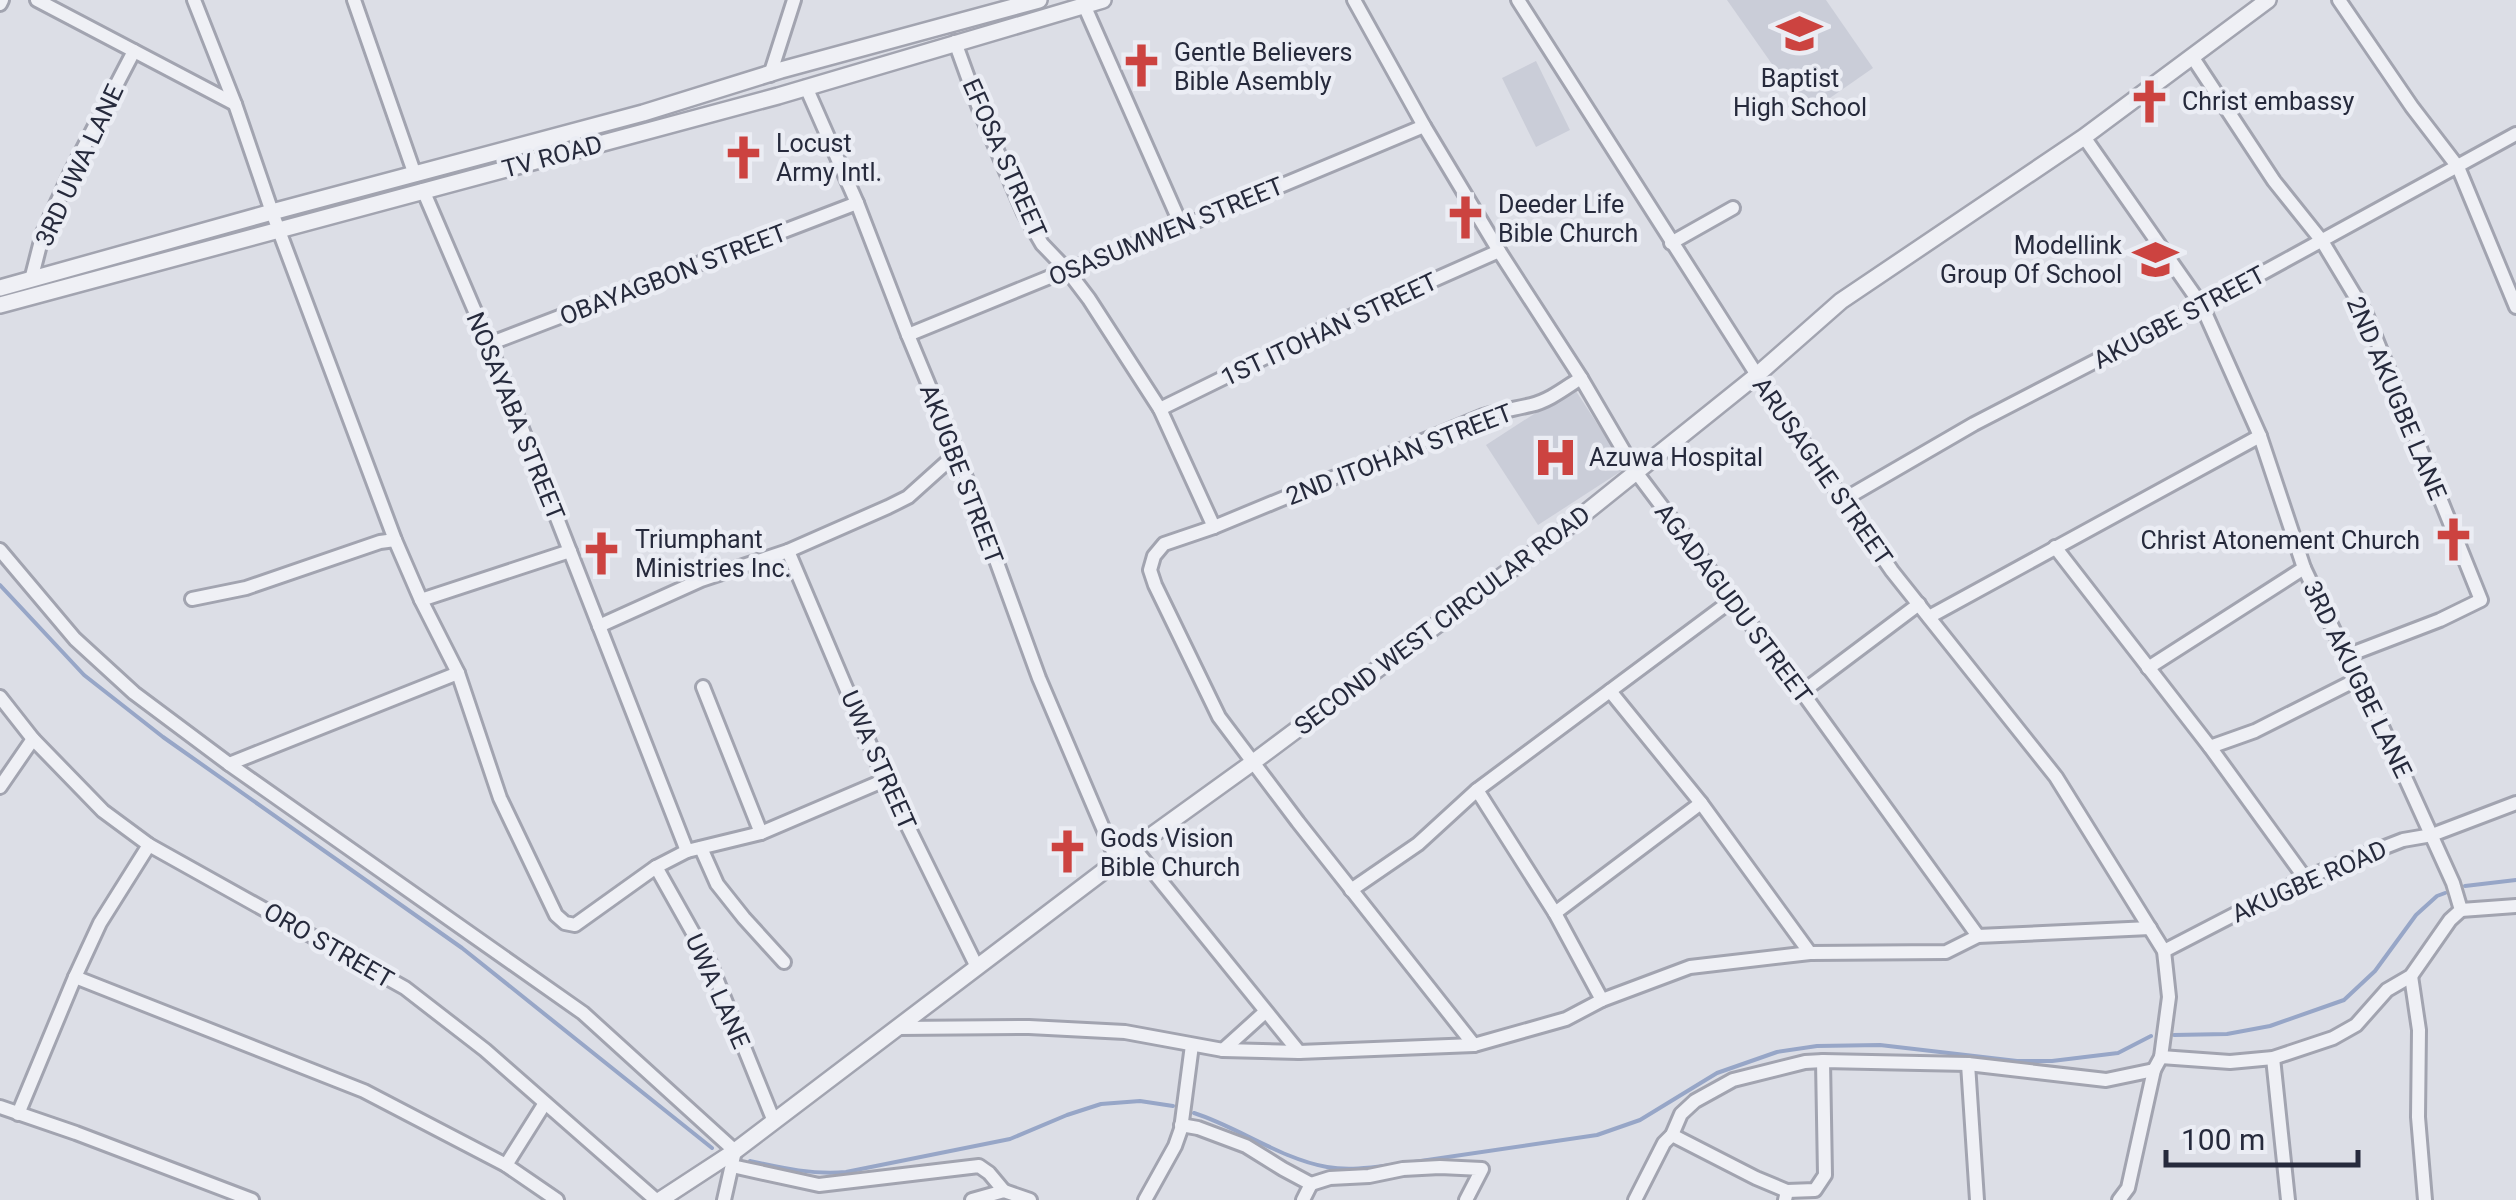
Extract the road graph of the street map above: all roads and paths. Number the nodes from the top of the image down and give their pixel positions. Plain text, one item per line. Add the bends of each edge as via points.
1 (37, 0) edge
2 (194, 0) edge
3 (354, 0) edge
4 (794, 0) edge
5 (1038, 0) edge
6 (1103, 0) edge
7 (1354, 0) edge
8 (1518, 0) edge
9 (2268, 0) edge
10 (2339, 0) edge
11 (1084, 5) junction
12 (954, 42) junction
13 (134, 51) junction
14 (2193, 58) junction
15 (770, 74) junction
16 (806, 88) junction
17 (696, 96) junction
18 (235, 104) junction
19 (705, 115) junction
20 (1424, 126) junction
21 (2516, 134) edge
22 (2084, 137) junction
23 (2458, 168) junction
24 (419, 182) junction
25 (857, 203) junction
26 (1733, 208) dead end
27 (272, 212) junction
28 (1182, 227) junction
29 (278, 228) junction
30 (2322, 240) junction
31 (1671, 242) junction
32 (1499, 251) junction
33 (1066, 270) junction
34 (31, 280) junction
35 (0, 288) edge
36 (0, 305) edge
37 (2202, 306) junction
38 (2516, 308) edge
39 (908, 334) junction
40 (489, 344) junction
41 (1756, 375) junction
42 (1581, 378) junction
43 (1160, 410) junction
44 (2260, 436) junction
45 (957, 453) junction
46 (1636, 472) junction
47 (1843, 500) junction
48 (1214, 526) junction
49 (395, 540) junction
50 (2054, 547) junction
51 (0, 550) edge
52 (788, 550) junction
53 (570, 552) junction
54 (2304, 568) junction
55 (192, 599) dead end
56 (421, 600) junction
57 (1732, 600) junction
58 (1919, 604) junction
59 (1929, 617) junction
60 (599, 626) junction
61 (2346, 656) junction
62 (2148, 668) junction
63 (458, 674) junction
64 (2360, 678) junction
65 (703, 687) dead end
66 (1610, 691) junction
67 (1802, 692) junction
68 (0, 697) edge
69 (33, 739) junction
70 (2210, 747) junction
71 (1252, 763) junction
72 (229, 764) junction
73 (885, 780) junction
74 (0, 787) edge
75 (1477, 790) junction
76 (2516, 803) edge
77 (1701, 804) junction
78 (761, 833) junction
79 (2432, 835) junction
80 (149, 844) junction
81 (1134, 848) junction
82 (694, 849) junction
83 (1117, 860) junction
84 (656, 867) junction
85 (2304, 878) junction
86 (1351, 890) junction
87 (2516, 906) edge
88 (2461, 910) junction
89 (1555, 913) junction
90 (2150, 928) junction
91 (1978, 936) junction
92 (2164, 951) junction
93 (1810, 953) junction
94 (784, 962) dead end
95 (976, 967) junction
96 (74, 976) junction
97 (2411, 976) junction
98 (1602, 1000) junction
99 (1264, 1012) junction
100 (898, 1028) junction
101 (1192, 1044) junction
102 (1474, 1045) junction
103 (1223, 1050) junction
104 (1299, 1052) junction
105 (2273, 1058) junction
106 (1823, 1061) junction
107 (2158, 1063) junction
108 (1968, 1064) junction
109 (545, 1102) junction
110 (0, 1107) edge
111 (18, 1114) junction
112 (773, 1119) junction
113 (1181, 1126) junction
114 (1672, 1134) junction
115 (734, 1158) junction
116 (506, 1165) junction
117 (1311, 1184) junction
118 (1004, 1191) junction
119 (1786, 1195) edge
120 (2125, 1196) edge
121 (252, 1200) edge
122 (557, 1200) edge
123 (658, 1200) edge
124 (724, 1200) edge
125 (972, 1200) edge
126 (1030, 1200) edge
127 (1145, 1200) edge
128 (1304, 1200) edge
129 (1466, 1200) edge
130 (1635, 1200) edge
131 (1978, 1200) edge
132 (2288, 1200) edge
133 (2426, 1200) edge

1 - 13 street
2 - 18 street
3 - 24 street, NOSAYABA STREET
4 - 15 street
5 - 15 street, TV ROAD
6 - 11 street, TV ROAD
7 - 20 street, AGADAGUDU STREET
8 - 31 street, ARUSAGHE STREET
9 - 14 street, SECOND WEST CIRCULAR ROAD
10 - 23 street
11 - 12 street, TV ROAD
11 - 28 street
12 - 16 street, TV ROAD
12 - 33 street, EFOSA STREET via 1024,212
13 - 18 street
13 - 34 street, 3RD UWA LANE via 43,234
14 - 22 street, SECOND WEST CIRCULAR ROAD
14 - 30 street, 2ND AKUGBE LANE via 2274,181
15 - 17 street, TV ROAD
16 - 19 street, TV ROAD
16 - 25 street, AKUGBE STREET
17 - 19 street
17 - 24 street, TV ROAD
18 - 27 street
19 - 24 street, TV ROAD
20 - 28 street, OSASUMWEN STREET
20 - 32 street, AGADAGUDU STREET
21 - 23 street, AKUGBE STREET
22 - 37 street, 3RD AKUGBE LANE
22 - 41 street, SECOND WEST CIRCULAR ROAD via 1842,301
23 - 30 street, AKUGBE STREET
23 - 38 street
24 - 27 street, TV ROAD
24 - 29 street, TV ROAD
24 - 40 street, NOSAYABA STREET
25 - 39 street, AKUGBE STREET
25 - 40 street, OBAYAGBON STREET
26 - 31 street
27 - 29 street
27 - 34 street, TV ROAD
28 - 33 street, OSASUMWEN STREET
29 - 36 street, TV ROAD
29 - 49 street
30 - 37 street, AKUGBE STREET
30 - 61 street, 2ND AKUGBE LANE via 2366,314 2481,600
31 - 41 street, ARUSAGHE STREET
32 - 42 street, AGADAGUDU STREET
32 - 43 street, 1ST ITOHAN STREET
33 - 39 street, OSASUMWEN STREET
33 - 43 street, EFOSA STREET
34 - 35 street, TV ROAD
37 - 44 street, 3RD AKUGBE LANE
37 - 47 street, AKUGBE STREET
39 - 45 street, AKUGBE STREET
40 - 53 street, NOSAYABA STREET
41 - 46 street, SECOND WEST CIRCULAR ROAD
41 - 47 street, ARUSAGHE STREET
42 - 46 street, AGADAGUDU STREET
42 - 48 street, 2ND ITOHAN STREET via 1531,406 1482,416
43 - 48 street, EFOSA STREET
44 - 50 street
44 - 54 street, 3RD AKUGBE LANE
45 - 52 street via 908,497
45 - 83 street, AKUGBE STREET via 1039,678
46 - 57 street, AGADAGUDU STREET
46 - 71 street, SECOND WEST CIRCULAR ROAD
47 - 58 street, ARUSAGHE STREET
48 - 71 street, 2ND ITOHAN STREET via 1164,544 1150,570 1220,717
49 - 55 street
49 - 56 street
50 - 59 street
50 - 62 street
51 - 72 street via 74,639
52 - 60 street
52 - 73 street, UWA STREET
53 - 56 street
53 - 60 street, NOSAYABA STREET
54 - 61 street, 3RD AKUGBE LANE
54 - 62 street
56 - 63 street
57 - 66 street
57 - 67 street, AGADAGUDU STREET
58 - 59 street, ARUSAGHE STREET
58 - 67 street
59 - 90 street, ARUSAGHE STREET via 2056,777
60 - 82 street, NOSAYABA STREET
61 - 64 street, 3RD AKUGBE LANE
62 - 70 street
63 - 72 street
63 - 84 street via 500,798 556,916 575,925
64 - 70 street
64 - 79 street, 3RD AKUGBE LANE
65 - 78 street
66 - 75 street
66 - 77 street
67 - 91 street, AGADAGUDU STREET
68 - 69 street, ORO STREET
69 - 74 street
69 - 80 street, ORO STREET via 102,812
70 - 85 street
71 - 81 street, SECOND WEST CIRCULAR ROAD
71 - 86 street
72 - 115 street via 583,1014
73 - 78 street
73 - 95 street, UWA STREET
75 - 86 street via 1418,844
75 - 89 street
76 - 79 street, AKUGBE ROAD
77 - 89 street
77 - 93 street
78 - 82 street
79 - 85 street, AKUGBE ROAD
79 - 88 street, 3RD AKUGBE LANE
80 - 96 street
80 - 109 street, ORO STREET via 404,988
81 - 83 street, SECOND WEST CIRCULAR ROAD
81 - 99 street
82 - 84 street
82 - 94 street, NOSAYABA STREET
83 - 95 street, SECOND WEST CIRCULAR ROAD
84 - 112 street, UWA LANE via 710,963
85 - 92 street, AKUGBE ROAD
86 - 102 street
87 - 88 street
88 - 97 street
89 - 98 street
90 - 91 street
90 - 92 street, ARUSAGHE STREET
91 - 93 street via 1946,952
92 - 107 street via 2169,997
93 - 98 street via 1690,967
95 - 100 street, SECOND WEST CIRCULAR ROAD
96 - 111 street
96 - 116 street via 364,1091
97 - 105 street via 2333,1038
97 - 133 street
98 - 102 street via 1566,1019
99 - 103 street
99 - 104 street
100 - 101 street via 1125,1032
100 - 112 street, SECOND WEST CIRCULAR ROAD
101 - 103 street
101 - 113 street
102 - 104 street
103 - 104 street
105 - 107 street
105 - 132 street
106 - 108 street
106 - 114 street via 1713,1089 1681,1114
106 - 119 street via 1822,1184
107 - 108 street via 2106,1080
107 - 120 street
108 - 131 street
109 - 116 street
109 - 123 street, ORO STREET
110 - 111 street
111 - 121 street
112 - 115 street, SECOND WEST CIRCULAR ROAD
113 - 117 street via 1246,1146
113 - 127 street
114 - 119 street
114 - 130 street
115 - 118 street via 819,1185 979,1166
115 - 123 street, SECOND WEST CIRCULAR ROAD
115 - 124 street
116 - 122 street
117 - 128 street
117 - 129 street via 1440,1166 1482,1169
118 - 125 street
118 - 126 street

